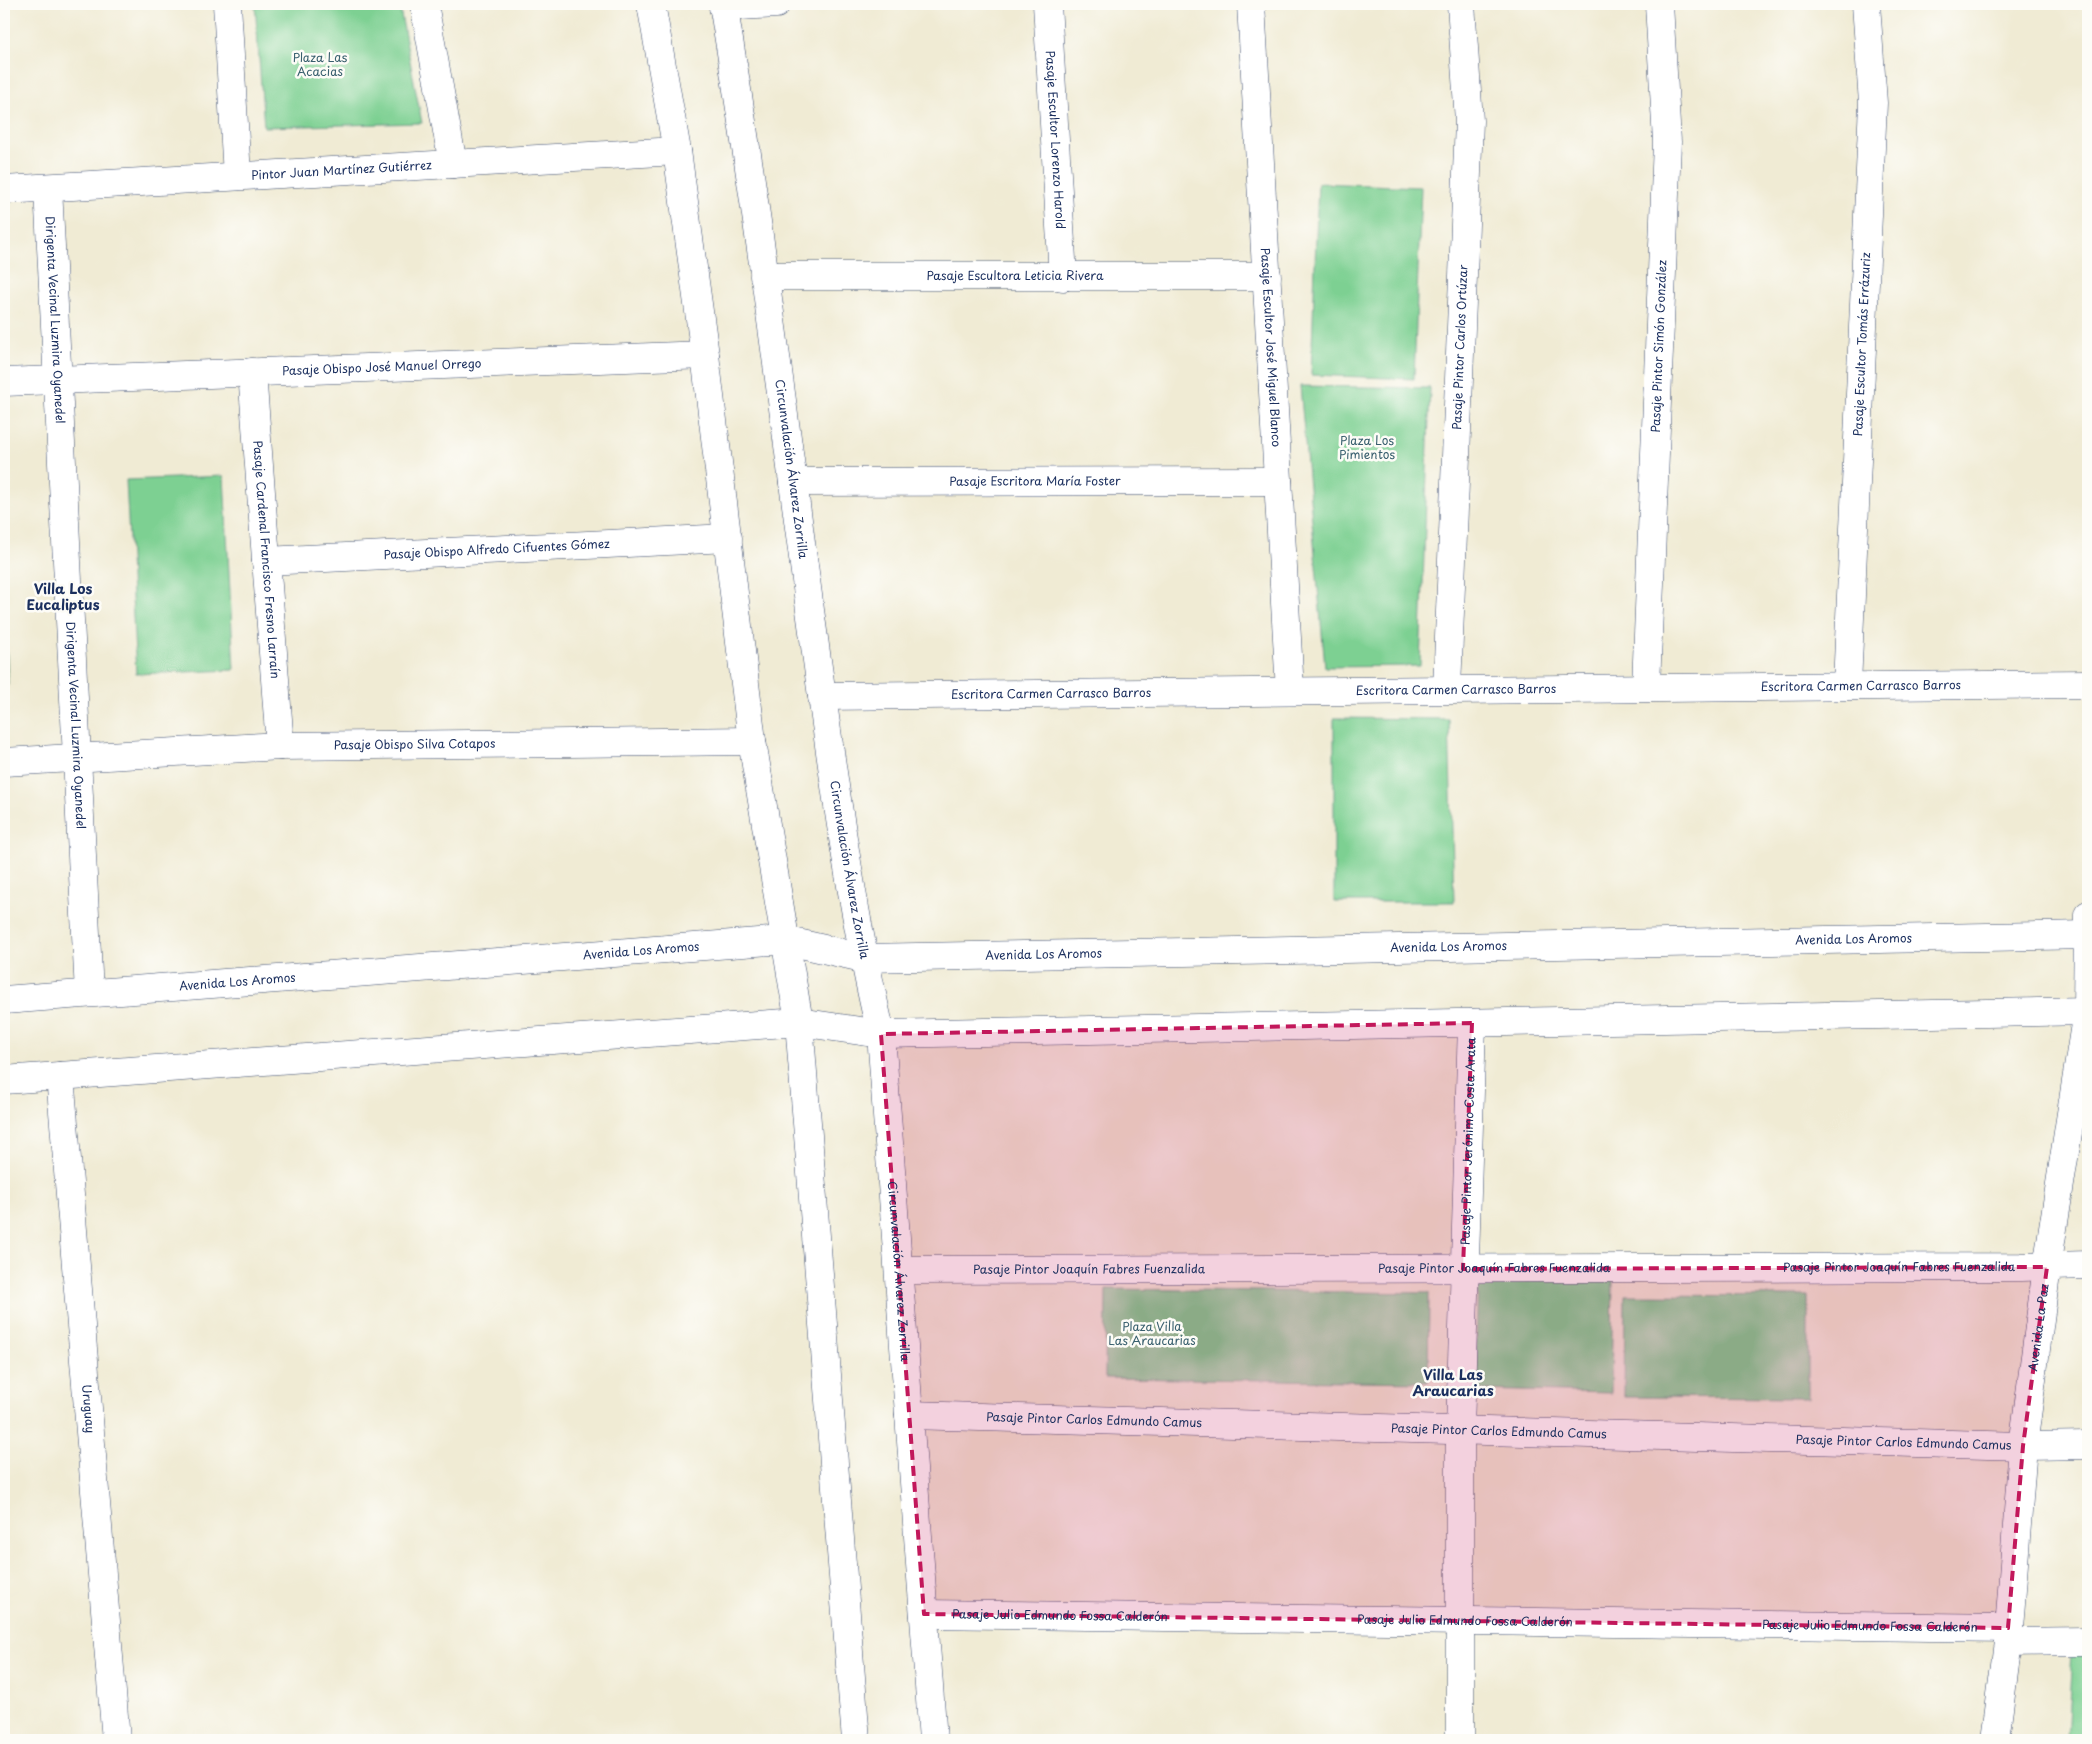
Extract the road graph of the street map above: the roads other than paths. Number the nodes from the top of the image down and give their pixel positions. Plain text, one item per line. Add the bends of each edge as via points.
1 (227, 4) edge
2 (424, 4) edge
3 (651, 4) edge
4 (776, 4) edge
5 (1047, 4) edge
6 (1251, 4) edge
7 (1461, 4) edge
8 (1659, 4) edge
9 (1866, 4) edge
10 (723, 6) edge
11 (677, 151) junction
12 (453, 164) junction
13 (237, 176) junction
14 (48, 188) junction
15 (4, 190) edge
16 (764, 276) junction
17 (1267, 276) junction
18 (1063, 277) junction
19 (706, 355) junction
20 (252, 372) junction
21 (58, 379) junction
22 (4, 382) edge
23 (1278, 480) junction
24 (793, 482) junction
25 (728, 538) junction
26 (266, 561) junction
27 (2088, 684) edge
28 (1847, 685) junction
29 (1646, 687) junction
30 (1447, 689) junction
31 (1290, 691) junction
32 (822, 696) junction
33 (752, 741) junction
34 (280, 746) junction
35 (77, 758) junction
36 (4, 762) edge
37 (2088, 928) edge
38 (784, 940) junction
39 (863, 958) junction
40 (88, 993) junction
41 (4, 1000) edge
42 (2088, 1011) edge
43 (799, 1022) junction
44 (1472, 1023) junction
45 (881, 1034) junction
46 (60, 1076) junction
47 (4, 1080) edge
48 (2088, 1265) edge
49 (2048, 1267) junction
50 (1463, 1269) junction
51 (899, 1270) junction
52 (909, 1415) junction
53 (1460, 1430) junction
54 (2088, 1445) edge
55 (2023, 1446) junction
56 (924, 1614) junction
57 (1461, 1621) junction
58 (2008, 1635) junction
59 (2088, 1641) edge
60 (116, 1740) edge
61 (856, 1740) edge
62 (932, 1740) edge
63 (1460, 1740) edge
64 (1995, 1740) edge

1 - 13 street
2 - 12 street
3 - 11 street
4 - 10 street
5 - 18 street, Pasaje Escultor Lorenzo Harold
6 - 17 street, Pasaje Escultor José Miguel Blanco
7 - 30 street, Pasaje Pintor Carlos Ortúzar via 1469,121
8 - 29 street, Pasaje Pintor Simón González via 1666,142
9 - 28 street, Pasaje Escultor Tomás Errázuriz via 1873,103
10 - 16 street, Circunvalación Álvarez Zorrilla
11 - 12 street, Pintor Juan Martínez Gutiérrez
11 - 19 street
12 - 13 street, Pintor Juan Martínez Gutiérrez
13 - 14 street, Pintor Juan Martínez Gutiérrez
14 - 15 street, Pintor Juan Martínez Gutiérrez
14 - 21 street, Dirigenta Vecinal Luzmira Oyanedel
16 - 18 street, Pasaje Escultora Leticia Rivera
16 - 24 street, Circunvalación Álvarez Zorrilla
17 - 18 street, Pasaje Escultora Leticia Rivera
17 - 23 street, Pasaje Escultor José Miguel Blanco
19 - 20 street, Pasaje Obispo José Manuel Orrego
19 - 25 street
20 - 21 street, Pasaje Obispo José Manuel Orrego
20 - 26 street, Pasaje Cardenal Francisco Fresno Larraín
21 - 22 street, Pasaje Obispo José Manuel Orrego
21 - 35 street, Dirigenta Vecinal Luzmira Oyanedel
23 - 24 street, Pasaje Escritora María Foster
23 - 31 street, Pasaje Escultor José Miguel Blanco
24 - 32 street, Circunvalación Álvarez Zorrilla
25 - 26 street, Pasaje Obispo Alfredo Cifuentes Gómez
25 - 33 street
26 - 34 street, Pasaje Cardenal Francisco Fresno Larraín
27 - 28 street, Escritora Carmen Carrasco Barros
28 - 29 street, Escritora Carmen Carrasco Barros
29 - 30 street, Escritora Carmen Carrasco Barros
30 - 31 street, Escritora Carmen Carrasco Barros
31 - 32 street, Escritora Carmen Carrasco Barros
32 - 39 street, Circunvalación Álvarez Zorrilla
33 - 34 street, Pasaje Obispo Silva Cotapos
33 - 38 street
34 - 35 street, Pasaje Obispo Silva Cotapos
35 - 36 street, Pasaje Obispo Silva Cotapos
35 - 40 street, Dirigenta Vecinal Luzmira Oyanedel
37 - 39 street, Avenida Los Aromos
37 - 42 street, Avenida La Paz
38 - 39 street, Avenida Los Aromos
38 - 40 street, Avenida Los Aromos
38 - 43 street
39 - 45 street, Circunvalación Álvarez Zorrilla
40 - 41 street, Avenida Los Aromos
42 - 44 street
42 - 49 street, Avenida La Paz
43 - 45 street
43 - 46 street
43 - 61 street
44 - 45 street
44 - 50 street, Pasaje Pintor Jerónimo Costa Arata
45 - 51 street, Circunvalación Álvarez Zorrilla
46 - 47 street
46 - 60 street, Uruguay
48 - 49 street, Pasaje Pintor Joaquín Fabres Fuenzalida
49 - 50 street, Pasaje Pintor Joaquín Fabres Fuenzalida
49 - 55 street, Avenida La Paz
50 - 51 street, Pasaje Pintor Joaquín Fabres Fuenzalida
50 - 53 street, Pasaje Pintor Jerónimo Costa Arata
51 - 52 street, Circunvalación Álvarez Zorrilla
52 - 53 street, Pasaje Pintor Carlos Edmundo Camus
52 - 56 street, Circunvalación Álvarez Zorrilla
53 - 55 street, Pasaje Pintor Carlos Edmundo Camus
53 - 57 street, Pasaje Pintor Jerónimo Costa Arata
54 - 55 street, Pasaje Pintor Carlos Edmundo Camus
55 - 58 street, Avenida La Paz
56 - 57 street, Pasaje Julio Edmundo Fossa Calderón
56 - 62 street, Circunvalación Álvarez Zorrilla
57 - 58 street, Pasaje Julio Edmundo Fossa Calderón
57 - 63 street, Pasaje Pintor Jerónimo Costa Arata
58 - 59 street, Pasaje Julio Edmundo Fossa Calderón
58 - 64 street, Avenida La Paz

